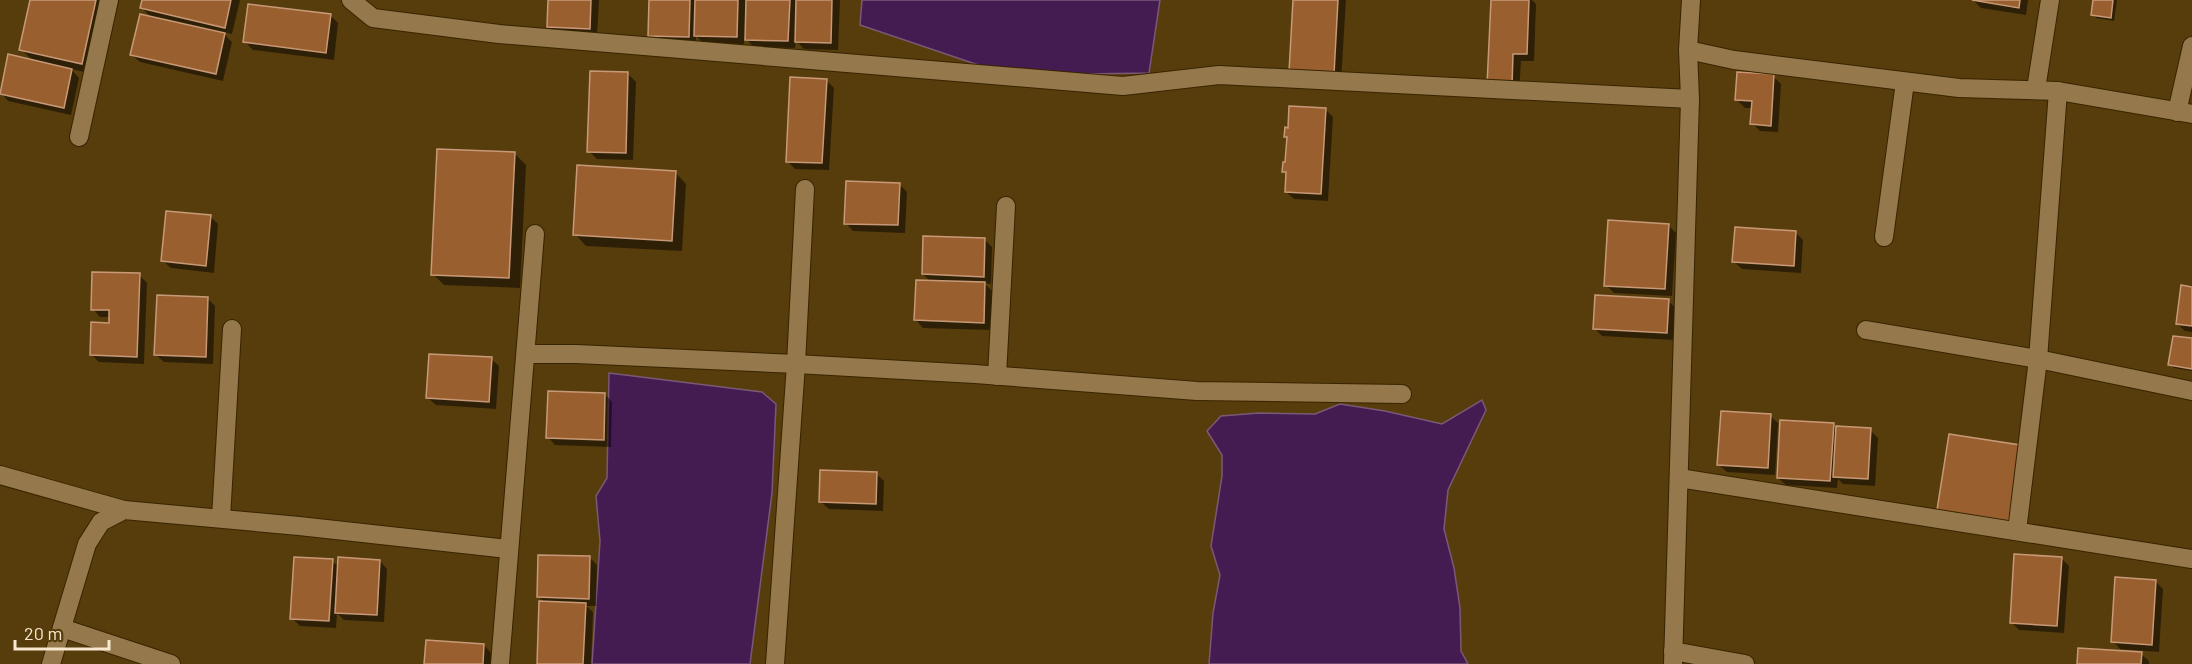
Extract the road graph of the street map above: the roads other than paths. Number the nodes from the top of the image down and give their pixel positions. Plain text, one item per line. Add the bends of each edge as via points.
1 (109, 0) edge
2 (351, 0) edge
3 (1691, 0) edge
4 (2050, 0) edge
5 (2192, 46) edge
6 (1688, 50) junction
7 (1905, 81) junction
8 (2036, 89) junction
9 (2058, 91) junction
10 (1690, 99) junction
11 (2185, 113) edge
12 (79, 138) dead end
13 (805, 189) dead end
14 (1006, 206) dead end
15 (535, 234) dead end
16 (1884, 237) dead end
17 (232, 329) dead end
18 (1866, 330) dead end
19 (526, 354) junction
20 (2038, 359) junction
21 (796, 364) junction
22 (997, 376) junction
23 (2192, 391) edge
24 (1402, 394) dead end
25 (0, 475) edge
26 (1679, 478) junction
27 (124, 510) junction
28 (220, 518) junction
29 (2017, 531) junction
30 (508, 549) junction
31 (2192, 559) edge
32 (62, 628) junction
33 (1673, 658) edge
34 (51, 664) edge
35 (171, 664) edge
36 (500, 664) edge
37 (775, 664) edge
38 (1745, 664) edge

1 - 12 street
2 - 10 street via 373,18 499,34 1123,86 1219,75
3 - 6 street
4 - 8 street
5 - 11 street
6 - 7 street via 1734,60
6 - 10 street
7 - 8 street via 1959,88
7 - 16 street
8 - 9 street
9 - 11 street
9 - 20 street
10 - 26 street
13 - 21 street
14 - 22 street
15 - 19 street
17 - 28 street
18 - 20 street
19 - 21 street
19 - 30 street
20 - 23 street
20 - 29 street
21 - 22 street
21 - 37 street
22 - 24 street via 1197,391
25 - 27 street
26 - 29 street
26 - 33 street
27 - 28 street
27 - 32 street via 102,522 87,544
28 - 30 street
29 - 31 street
30 - 36 street
32 - 34 street
32 - 35 street
33 - 38 street

